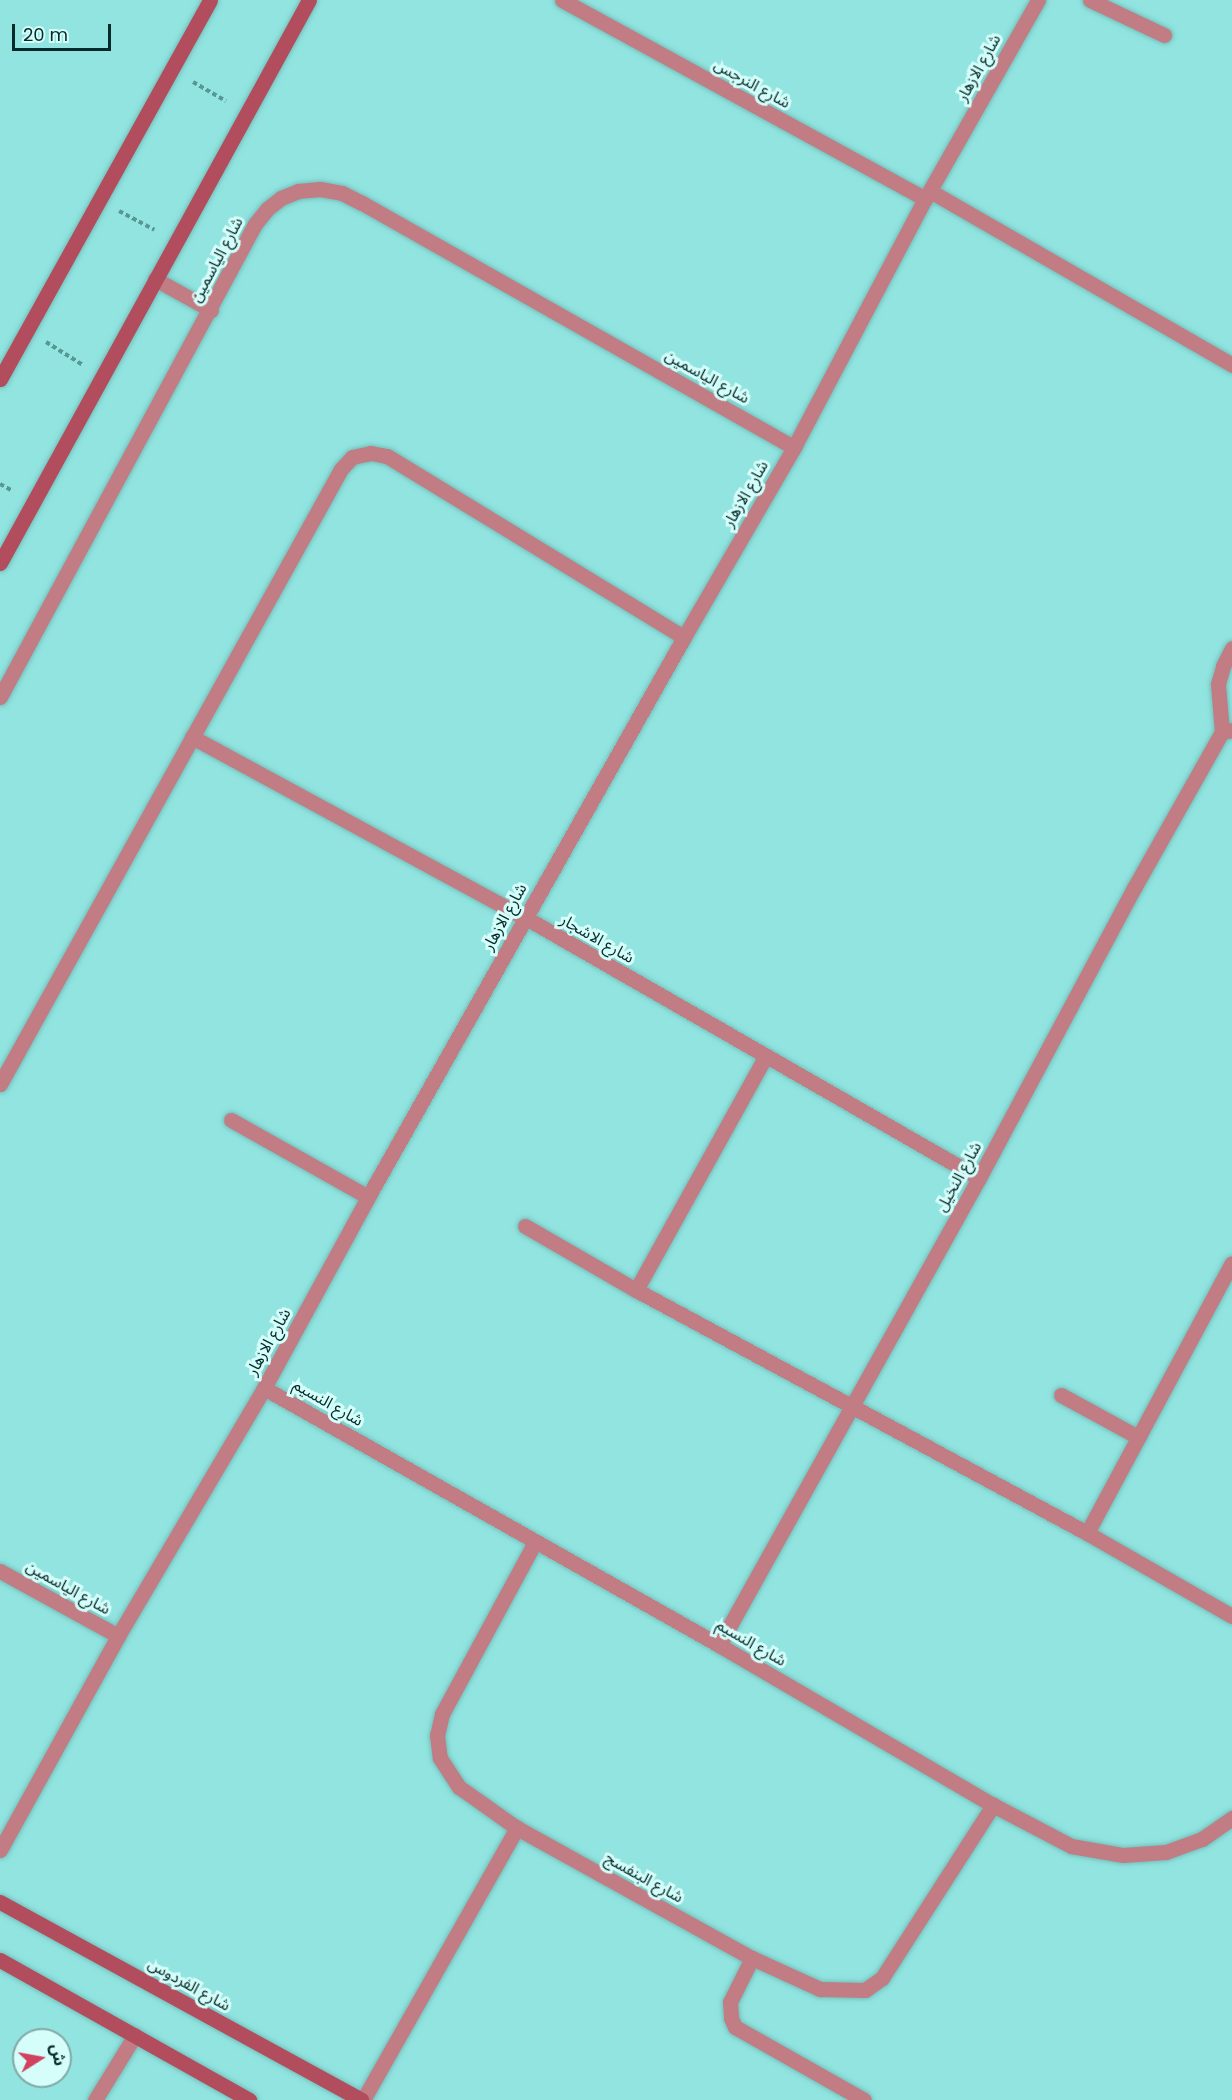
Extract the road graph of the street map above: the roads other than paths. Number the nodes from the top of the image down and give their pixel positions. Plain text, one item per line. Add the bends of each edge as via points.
1 (210, 0) edge
2 (309, 0) edge
3 (562, 0) edge
4 (1038, 0) edge
5 (1090, 0) edge
6 (1164, 35) dead end
7 (928, 195) junction
8 (155, 279) junction
9 (211, 310) junction
10 (1232, 366) edge
11 (0, 379) edge
12 (794, 447) junction
13 (0, 563) edge
14 (684, 637) junction
15 (1232, 648) edge
16 (0, 697) edge
17 (1227, 731) edge
18 (192, 737) junction
19 (525, 918) junction
20 (765, 1057) junction
21 (0, 1084) edge
22 (231, 1120) dead end
23 (980, 1178) junction
24 (368, 1197) junction
25 (525, 1226) dead end
26 (1232, 1263) edge
27 (636, 1290) junction
28 (264, 1388) junction
29 (1061, 1395) dead end
30 (852, 1408) junction
31 (1138, 1437) junction
32 (1087, 1533) junction
33 (535, 1542) junction
34 (0, 1571) edge
35 (1232, 1616) edge
36 (118, 1636) junction
37 (719, 1645) junction
38 (993, 1804) junction
39 (1232, 1818) edge
40 (517, 1828) junction
41 (0, 1850) edge
42 (0, 1902) edge
43 (752, 1958) junction
44 (0, 1960) edge
45 (135, 2035) junction
46 (95, 2100) edge
47 (249, 2100) edge
48 (362, 2100) edge
49 (864, 2100) edge

1 - 11 street
2 - 8 street
3 - 7 street, شارع النرجس
4 - 7 street, شارع الازهار
5 - 6 street
7 - 10 street, شارع النرجس
7 - 12 street, شارع الازهار
8 - 9 street
8 - 13 street
9 - 12 street, شارع الياسمين via 255,224 267,209 298,191 342,193
9 - 16 street, شارع الياسمين
12 - 14 street, شارع الازهار
14 - 18 street via 387,456 371,453 352,457 340,469
14 - 19 street, شارع الازهار
15 - 17 street via 1218,684
17 - 23 street, شارع النخيل via 1134,888
18 - 19 street, شارع الاشجار
18 - 21 street
19 - 20 street, شارع الاشجار
19 - 24 street, شارع الازهار
20 - 23 street, شارع الاشجار
20 - 27 street
22 - 24 street
23 - 30 street, شارع النخيل
24 - 28 street, شارع الازهار
25 - 27 street
26 - 31 street
27 - 30 street
28 - 33 street, شارع النسيم
28 - 36 street, شارع الازهار
29 - 31 street
30 - 32 street
30 - 37 street, شارع النخيل
31 - 32 street
32 - 35 street
33 - 37 street, شارع النسيم
33 - 40 street, شارع البنفسج via 442,1714 437,1735 440,1758 459,1787
34 - 36 street, شارع الياسمين
36 - 41 street, شارع الازهار
37 - 38 street, شارع النسيم
38 - 39 street, شارع النسيم via 1071,1846 1123,1855 1166,1852 1202,1839
38 - 43 street, شارع البنفسج via 882,1978 865,1990 820,1989
40 - 43 street, شارع البنفسج
40 - 48 street
42 - 48 street, شارع الفردوس
43 - 49 street via 730,2002 735,2027
44 - 45 street
45 - 46 street
45 - 47 street

